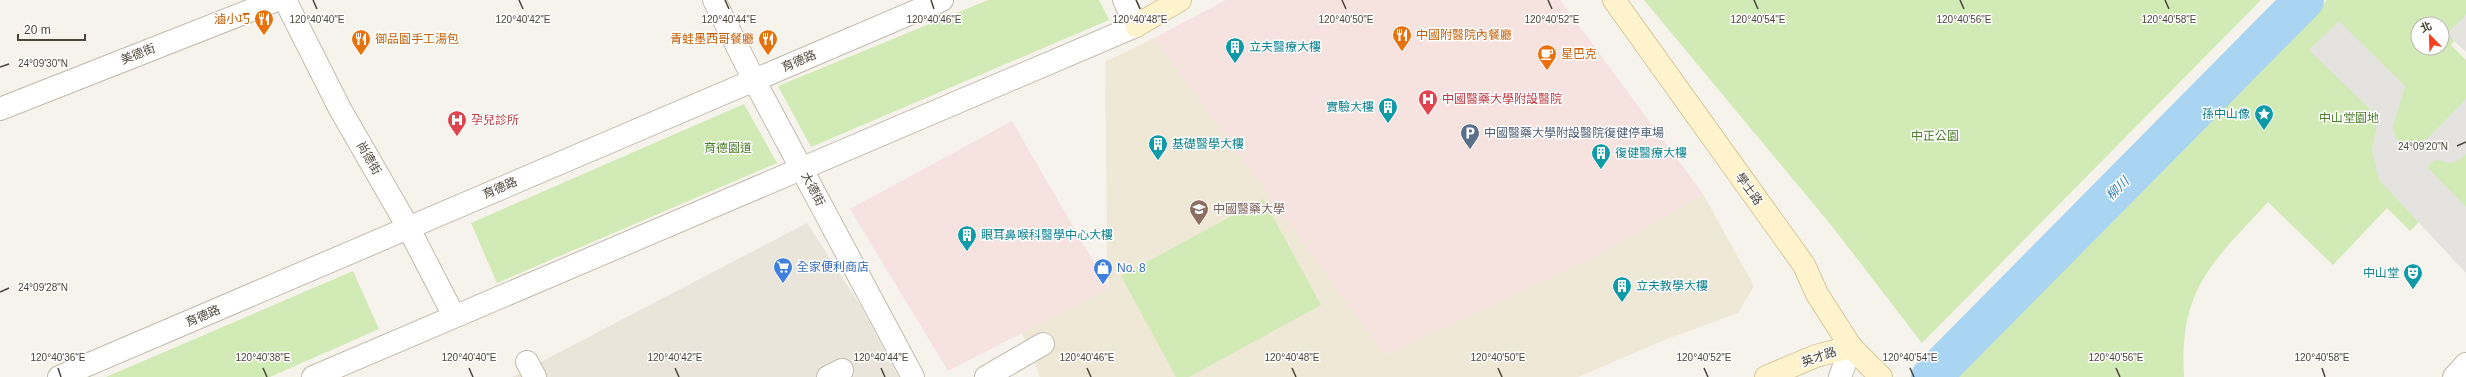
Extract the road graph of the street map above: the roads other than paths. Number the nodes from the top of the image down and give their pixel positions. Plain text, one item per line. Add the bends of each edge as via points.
1 (277, 0) edge
2 (284, 0) edge
3 (714, 0) edge
4 (942, 0) edge
5 (1124, 0) edge
6 (1180, 0) edge
7 (1614, 0) edge
8 (1136, 26) junction
9 (754, 80) junction
10 (0, 109) edge
11 (802, 169) junction
12 (408, 227) junction
13 (454, 316) junction
14 (1043, 344) dead end
15 (1851, 347) junction
16 (2466, 364) edge
17 (59, 377) edge
18 (313, 377) edge
19 (914, 377) edge
20 (986, 377) edge
21 (1766, 377) edge
22 (1840, 377) edge
23 (1881, 377) edge
24 (2454, 377) edge

1 - 10 street, 美德街
2 - 12 street, 尚德街 via 340,109
3 - 9 street, 大德街
4 - 9 street, 育德路
5 - 8 street
6 - 8 street
7 - 15 street, 學士路 via 1804,265 1817,294
8 - 11 street
9 - 11 street, 大德街
9 - 12 street, 育德路
11 - 13 street
11 - 19 street, 大德街
12 - 13 street, 尚德街
12 - 17 street, 育德路
13 - 18 street
14 - 20 street
15 - 21 street, 英才路 via 1816,356
15 - 22 street
15 - 23 street, 學士路
16 - 24 street

